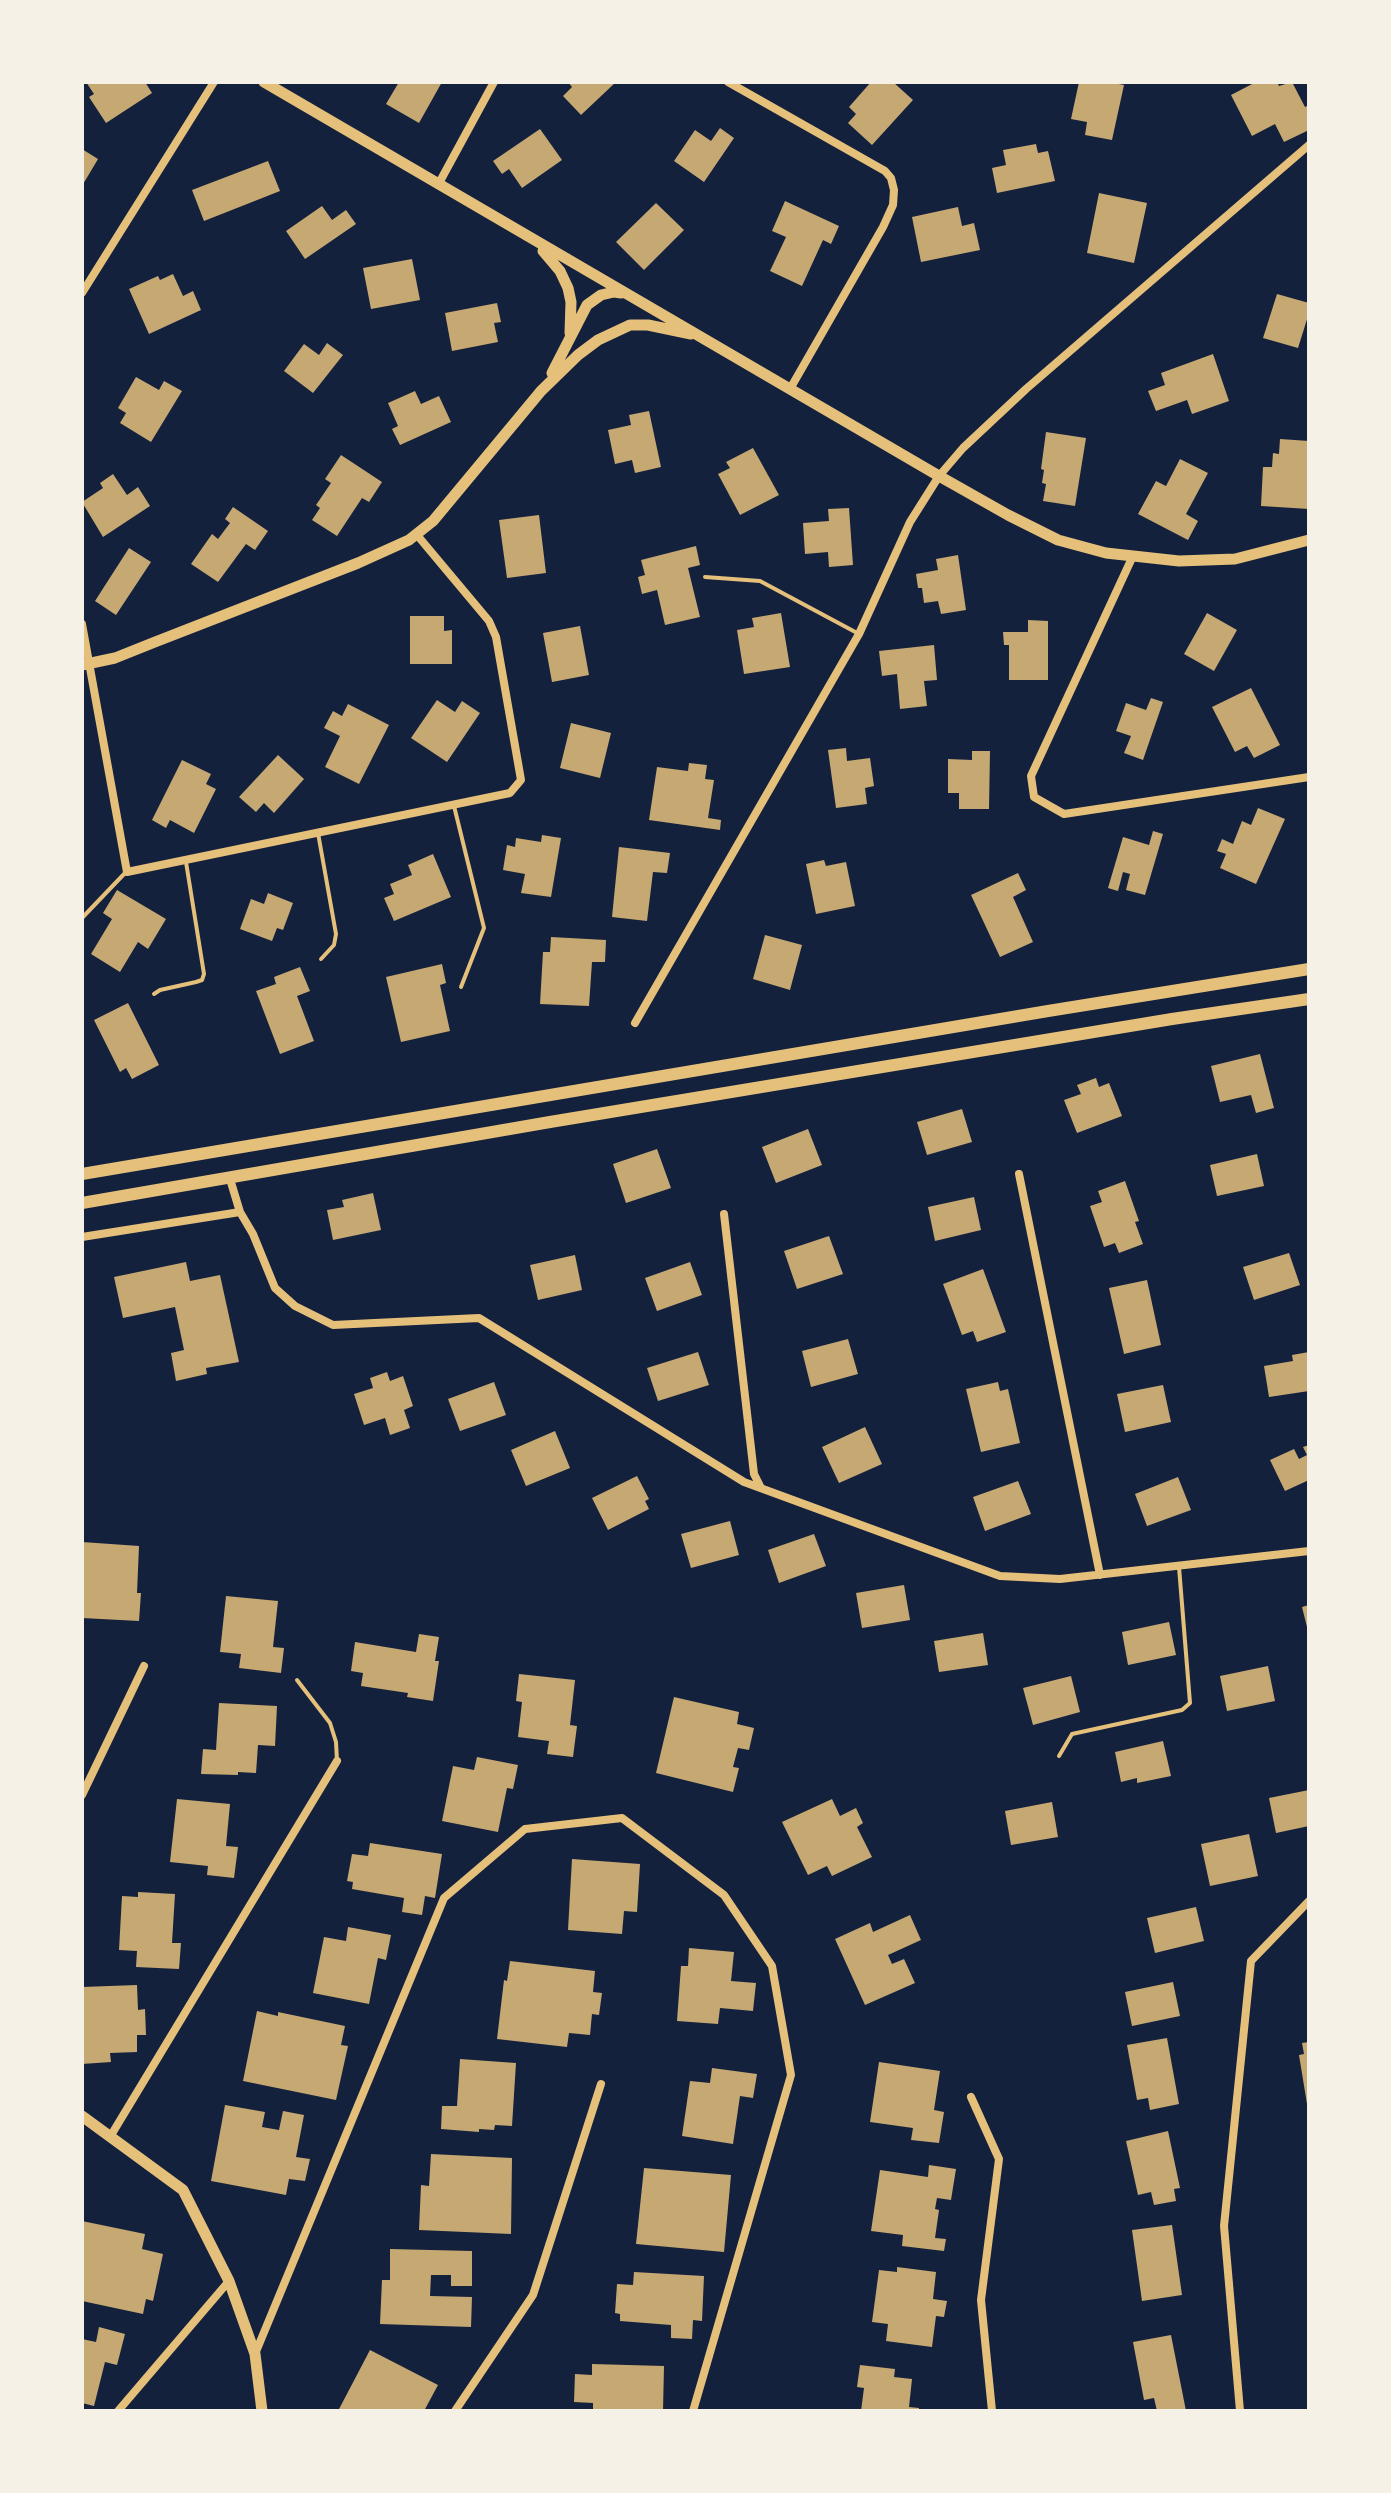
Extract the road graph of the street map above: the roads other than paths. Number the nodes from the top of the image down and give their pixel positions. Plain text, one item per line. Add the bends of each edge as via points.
1 (214, 82) edge
2 (264, 82) edge
3 (494, 82) edge
4 (728, 82) edge
5 (1309, 145) edge
6 (438, 185) junction
7 (531, 239) junction
8 (82, 293) edge
9 (627, 294) junction
10 (699, 336) junction
11 (568, 343) junction
12 (790, 389) junction
13 (541, 391) junction
14 (939, 476) junction
15 (417, 535) junction
16 (1309, 540) edge
17 (1132, 558) junction
18 (705, 577) dead end
19 (82, 624) edge
20 (859, 634) junction
21 (86, 664) edge
22 (1309, 777) edge
23 (454, 803) junction
24 (318, 832) junction
25 (186, 860) junction
26 (127, 872) junction
27 (82, 918) edge
28 (321, 959) dead end
29 (1309, 969) edge
30 (461, 987) dead end
31 (154, 994) dead end
32 (1309, 999) edge
33 (635, 1023) dead end
34 (82, 1174) edge
35 (1019, 1174) dead end
36 (230, 1179) junction
37 (82, 1203) edge
38 (240, 1212) junction
39 (724, 1214) dead end
40 (82, 1237) edge
41 (761, 1488) junction
42 (1309, 1551) edge
43 (1178, 1566) junction
44 (1100, 1575) junction
45 (144, 1666) dead end
46 (297, 1680) dead end
47 (1059, 1756) dead end
48 (337, 1761) joint
49 (82, 1795) edge
50 (1309, 1901) edge
51 (601, 2084) dead end
52 (971, 2097) dead end
53 (82, 2116) edge
54 (110, 2137) junction
55 (229, 2281) junction
56 (255, 2354) junction
57 (118, 2411) edge
58 (262, 2411) edge
59 (455, 2411) edge
60 (693, 2411) edge
61 (992, 2411) edge
62 (1240, 2411) edge

1 - 8 street
2 - 6 street
3 - 6 street
4 - 12 street via 885,171 894,190 883,227
5 - 14 street via 1026,389
6 - 7 street
7 - 9 street
7 - 11 street via 552,260 568,288
9 - 10 street
9 - 11 street via 594,298
10 - 12 street
10 - 13 street via 648,325 622,328 578,355
11 - 13 street
12 - 14 street
13 - 15 street
14 - 17 street via 1058,540
14 - 20 street via 910,522
15 - 21 street via 389,551 115,658
15 - 23 street via 489,621 496,637 521,780 510,793
16 - 17 street via 1235,559
17 - 22 street via 1031,776 1034,797 1064,814
18 - 20 lane via 760,581
19 - 21 street
20 - 33 street
21 - 26 street
23 - 24 street
23 - 30 lane via 484,928
24 - 25 street
24 - 28 lane via 336,934
25 - 26 street
25 - 31 lane via 204,974 202,980
26 - 27 lane
29 - 34 main road
32 - 36 main road
35 - 44 street
36 - 37 main road
36 - 38 street
38 - 40 street
38 - 41 street via 275,1288 295,1306 333,1325 479,1318
39 - 41 street via 754,1474
41 - 44 street via 1000,1576
42 - 43 street
43 - 44 street
43 - 47 lane via 1190,1703 1182,1710 1072,1734
45 - 49 street
46 - 48 lane via 330,1723
48 - 54 street
50 - 62 street via 1251,1961 1224,2226
51 - 59 street via 533,2295
52 - 61 street via 999,2159 981,2300
53 - 54 street
54 - 55 street via 183,2190
55 - 56 street
55 - 57 street
56 - 58 street
56 - 60 street via 444,1898 525,1829 622,1818 724,1895 772,1966 791,2075

